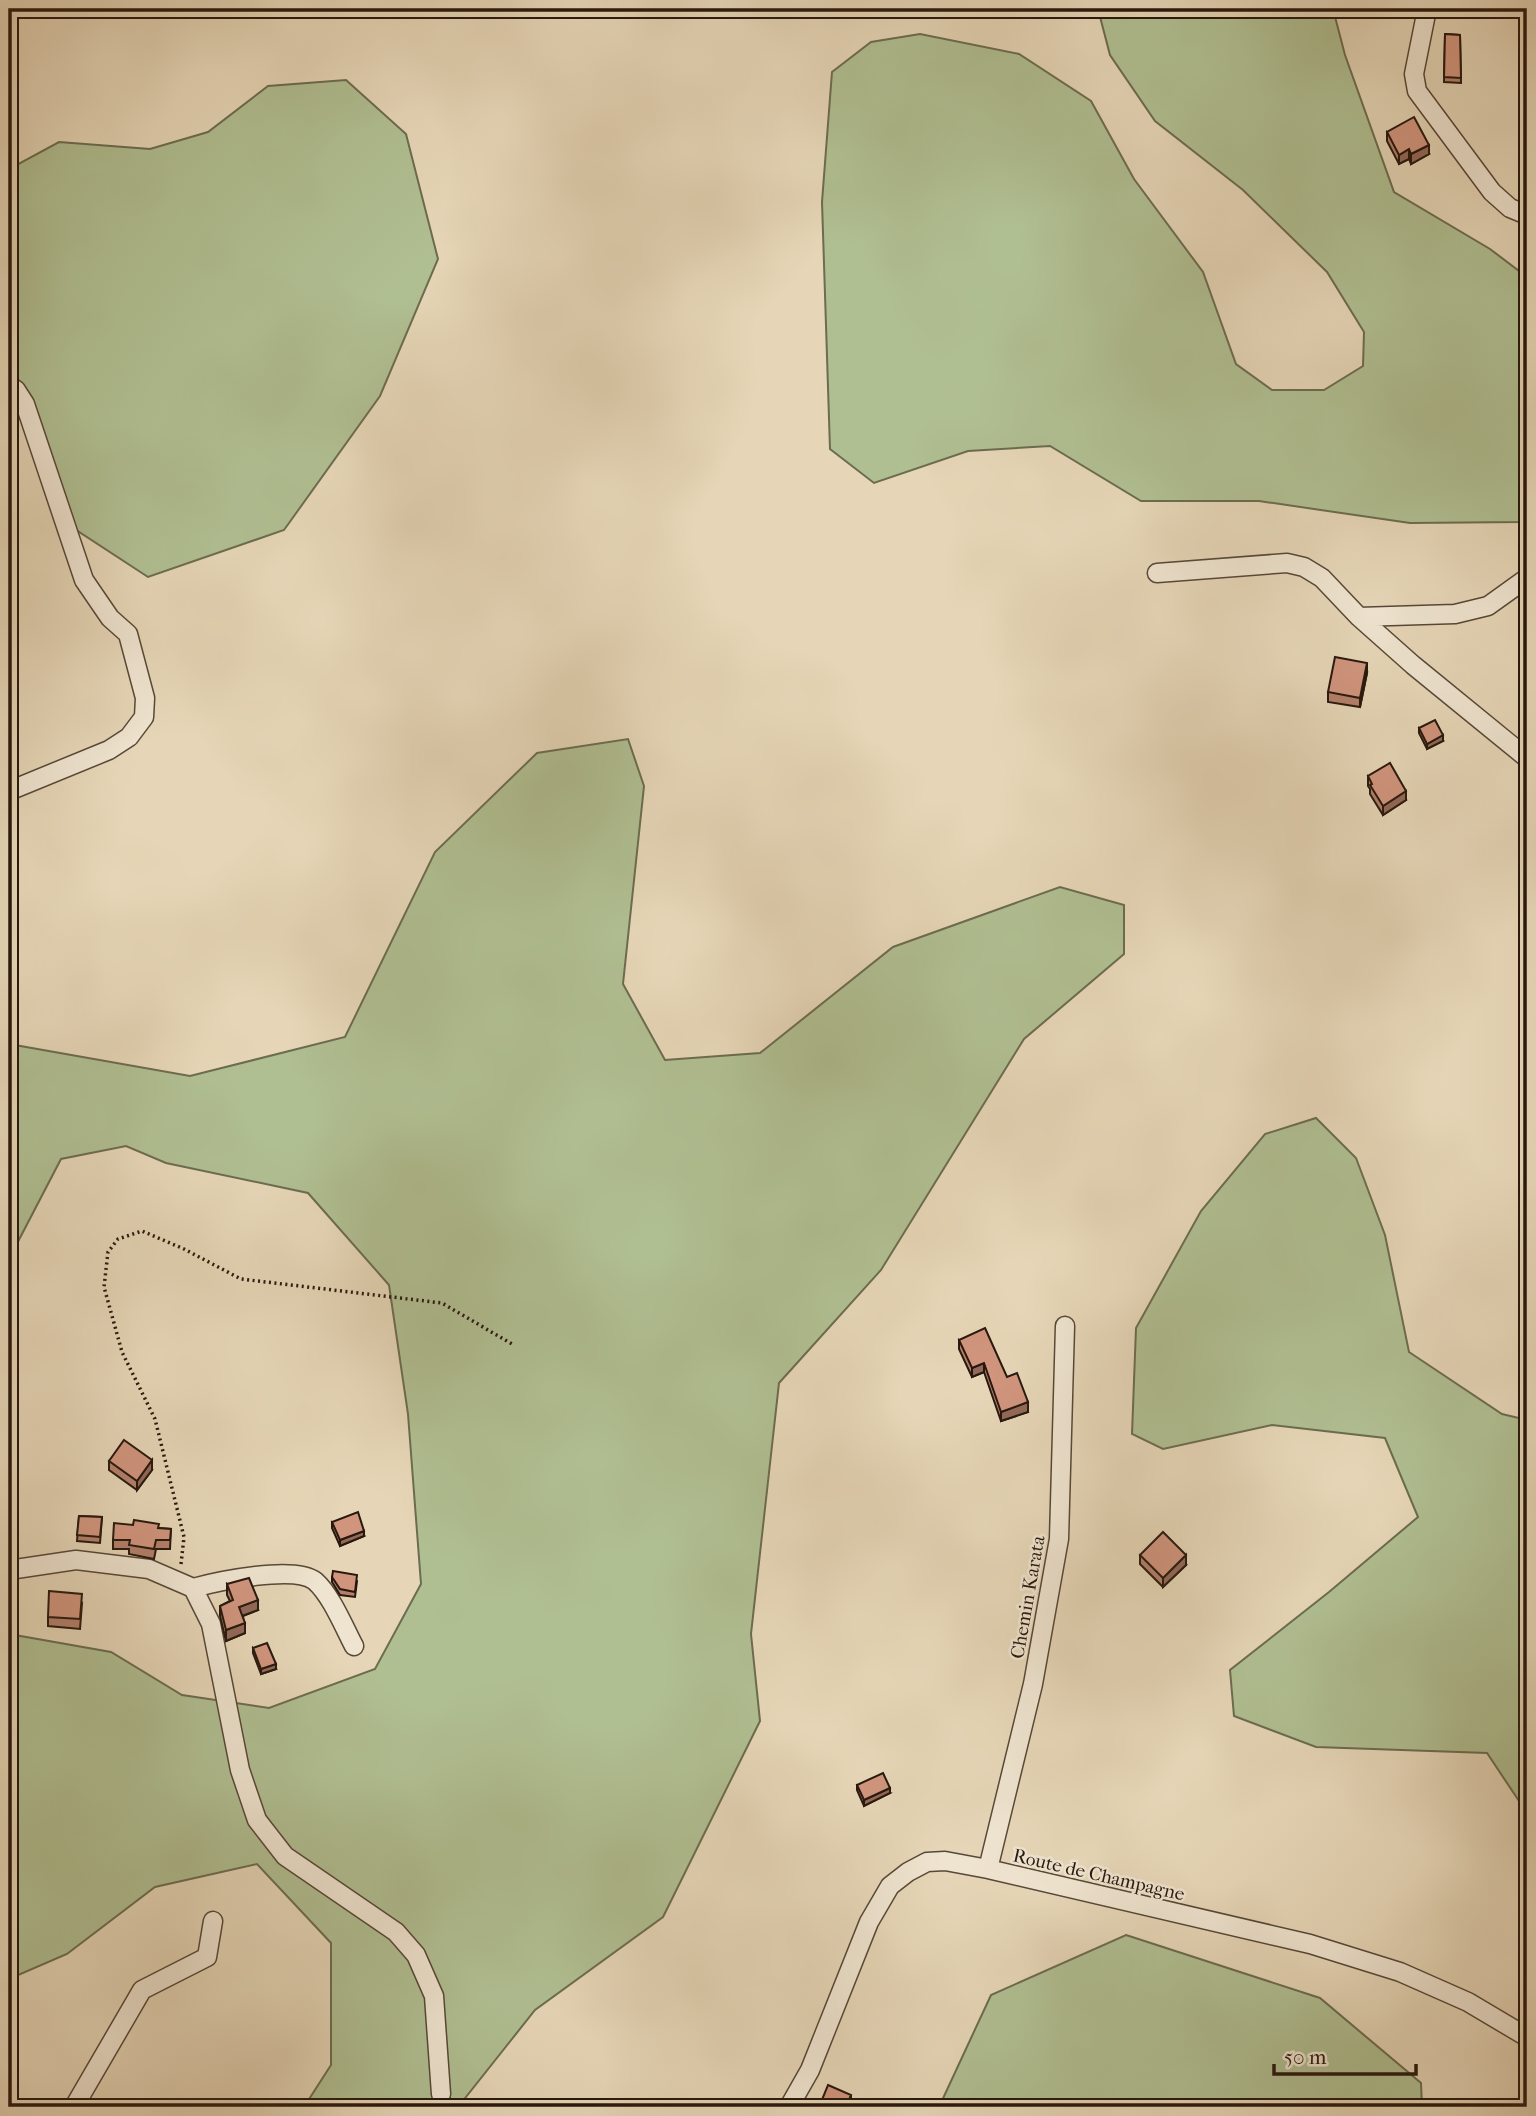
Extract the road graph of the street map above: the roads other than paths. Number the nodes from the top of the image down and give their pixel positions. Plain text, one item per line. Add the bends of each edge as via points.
1 (1427, 9) edge
2 (1510, 208) junction
3 (1527, 215) edge
4 (1527, 229) edge
5 (9, 385) edge
6 (1157, 573) dead end
7 (1527, 578) edge
8 (1359, 617) junction
9 (1527, 758) edge
10 (9, 791) edge
11 (1065, 1326) dead end
12 (9, 1570) edge
13 (186, 1584) junction
14 (354, 1646) dead end
15 (988, 1869) junction
16 (213, 1921) dead end
17 (1527, 2037) edge
18 (441, 2094) dead end
19 (74, 2107) edge
20 (789, 2107) edge

1 - 2 street via 1414,74 1417,91 1492,192
2 - 3 street
2 - 4 street
5 - 10 street via 25,404 84,580 110,618 128,634 145,698 144,717 129,737 109,750
6 - 8 street via 1287,563 1322,578
7 - 8 street via 1488,606 1455,614
8 - 9 street
11 - 15 street, Chemin Karata via 1059,1539 1033,1684
12 - 13 street via 76,1560 149,1569
13 - 14 street via 301,1574 326,1594
13 - 18 street via 211,1624 240,1770 257,1820 285,1856 396,1932 416,1955 434,1996
15 - 17 street, Route de Champagne via 1310,1944 1401,1972 1468,2002
15 - 20 street, Route de Champagne via 927,1862 890,1886 869,1923 810,2070
16 - 19 street via 207,1956 142,1990

